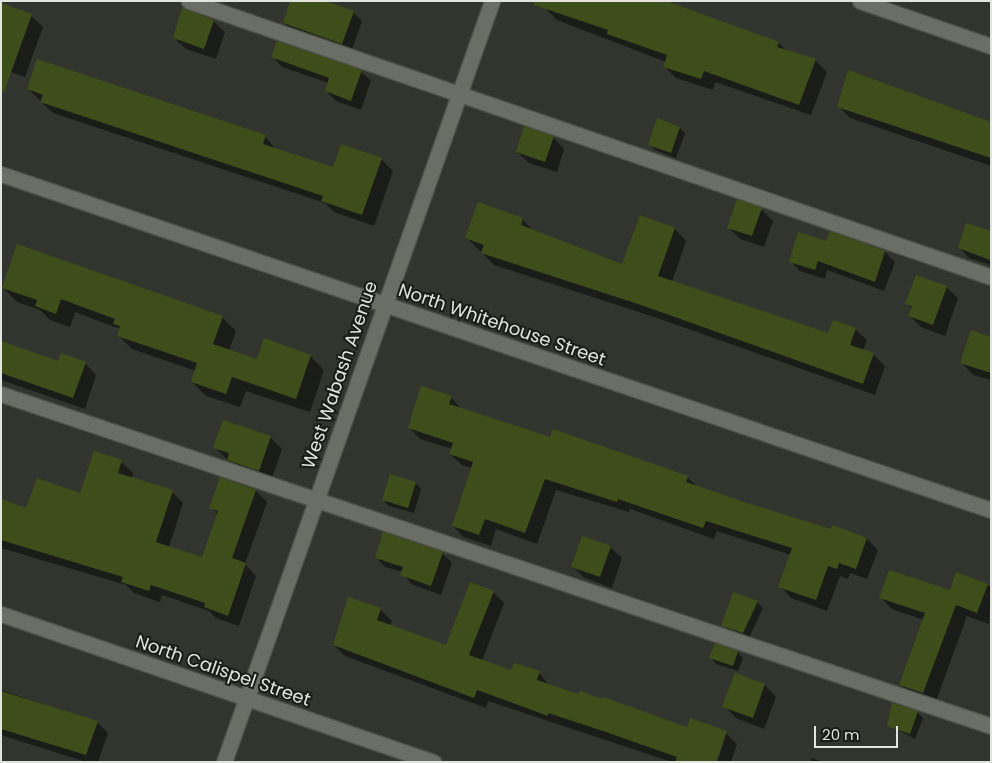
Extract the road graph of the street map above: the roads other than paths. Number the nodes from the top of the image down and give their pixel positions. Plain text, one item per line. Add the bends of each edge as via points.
1 (189, 1) edge
2 (492, 1) edge
3 (860, 1) edge
4 (991, 46) edge
5 (459, 94) junction
6 (1, 174) edge
7 (991, 277) edge
8 (384, 305) junction
9 (1, 394) edge
10 (316, 500) junction
11 (991, 510) edge
12 (1, 614) edge
13 (246, 699) junction
14 (991, 726) edge
15 (224, 762) edge
16 (433, 762) edge

1 - 5 street
2 - 5 street, West Wabash Avenue
3 - 4 street
5 - 7 street
5 - 8 street, West Wabash Avenue
6 - 8 street, North Whitehouse Street
8 - 10 street, West Wabash Avenue
8 - 11 street, North Whitehouse Street
9 - 10 street
10 - 13 street, West Wabash Avenue
10 - 14 street
12 - 13 street, North Calispel Street
13 - 15 street, West Wabash Avenue
13 - 16 street, North Calispel Street

